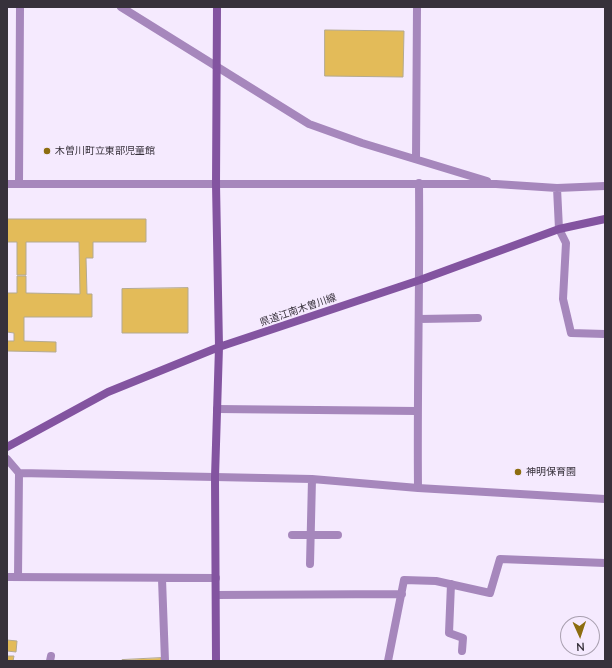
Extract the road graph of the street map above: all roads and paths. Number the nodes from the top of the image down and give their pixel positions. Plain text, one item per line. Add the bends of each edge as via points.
1 (20, 7) edge
2 (121, 7) edge
3 (217, 7) edge
4 (416, 7) edge
5 (217, 66) junction
6 (416, 159) junction
7 (419, 183) junction
8 (7, 184) edge
9 (19, 184) junction
10 (216, 184) junction
11 (496, 184) junction
12 (605, 186) edge
13 (557, 188) junction
14 (605, 219) edge
15 (559, 229) junction
16 (420, 280) junction
17 (478, 318) dead end
18 (419, 319) junction
19 (605, 334) edge
20 (219, 347) junction
21 (217, 409) junction
22 (417, 411) junction
23 (7, 447) edge
24 (7, 459) edge
25 (19, 473) junction
26 (214, 477) junction
27 (312, 479) junction
28 (418, 488) junction
29 (605, 499) edge
30 (292, 535) dead end
31 (311, 535) junction
32 (338, 535) dead end
33 (605, 563) edge
34 (310, 564) dead end
35 (7, 577) edge
36 (18, 577) junction
37 (162, 578) junction
38 (216, 578) junction
39 (451, 584) junction
40 (402, 594) junction
41 (216, 595) junction
42 (462, 651) dead end
43 (166, 661) edge
44 (216, 661) edge
45 (388, 661) edge

1 - 9 street
2 - 5 street
3 - 5 street
4 - 6 street
5 - 6 street via 309,124
5 - 10 street
6 - 11 street
7 - 10 street
7 - 11 street
7 - 16 street
8 - 9 street
9 - 10 street
10 - 20 street
11 - 13 street
12 - 13 street
13 - 15 street
14 - 15 street, 県道江南木曽川線
15 - 16 street, 県道江南木曽川線
15 - 19 street via 566,244 564,299 571,333
16 - 18 street
16 - 20 street, 県道江南木曽川線
17 - 18 street
18 - 22 street
20 - 21 street
20 - 23 street, 県道江南木曽川線 via 108,392
21 - 22 street
21 - 26 street
22 - 28 street
24 - 25 street
25 - 26 street
25 - 36 street
26 - 27 street
26 - 38 street
27 - 28 street
27 - 31 street
28 - 29 street
30 - 31 street
31 - 32 street
31 - 34 street
33 - 39 street via 500,559 490,593
35 - 36 street
36 - 37 street
37 - 38 street
37 - 43 street
38 - 41 street
39 - 40 street via 404,580
39 - 42 street via 449,633 463,638
40 - 41 street
40 - 45 street
41 - 44 street

